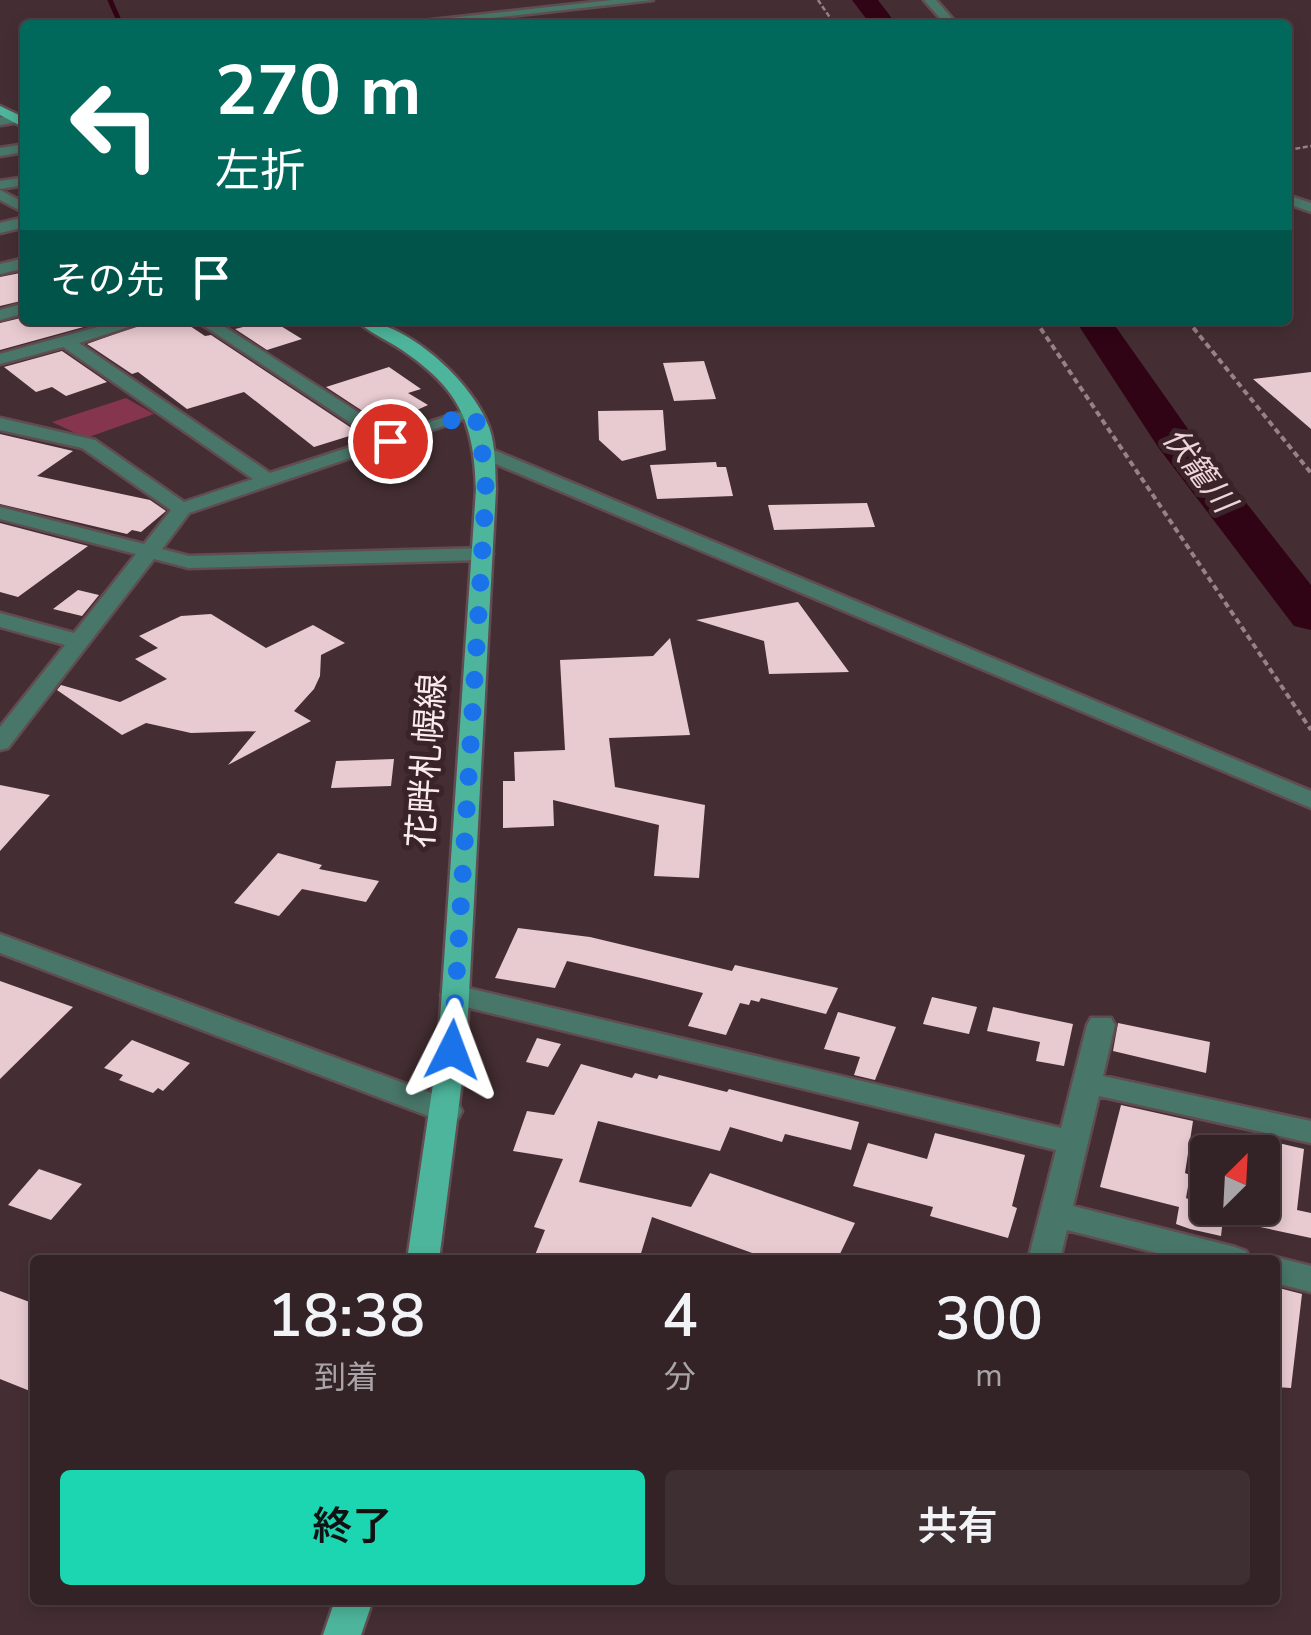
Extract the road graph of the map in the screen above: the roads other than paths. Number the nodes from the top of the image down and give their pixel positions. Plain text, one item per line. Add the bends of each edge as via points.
1 (647, 0) edge
2 (930, 0) edge
3 (444, 20) edge
4 (948, 20) edge
5 (0, 110) edge
6 (13, 121) edge
7 (125, 325) edge
8 (211, 325) edge
9 (373, 325) edge
10 (66, 342) junction
11 (0, 359) edge
12 (473, 413) junction
13 (0, 424) edge
14 (390, 441) junction
15 (484, 452) junction
16 (267, 480) junction
17 (182, 509) junction
18 (0, 513) edge
19 (147, 553) junction
20 (483, 554) junction
21 (0, 620) edge
22 (80, 642) junction
23 (0, 743) edge
24 (1311, 800) edge
25 (0, 942) edge
26 (455, 995) junction
27 (1101, 1025) dead end
28 (1086, 1083) junction
29 (446, 1111) junction
30 (1311, 1132) edge
31 (1071, 1142) junction
32 (1054, 1214) junction
33 (424, 1255) edge
34 (1045, 1255) edge
35 (1215, 1255) edge
36 (1280, 1271) edge
37 (1311, 1279) edge
38 (352, 1605) edge
39 (342, 1635) edge

1 - 3 street
2 - 4 street
5 - 6 main road
7 - 10 street
8 - 14 street
9 - 12 main road, 花畔札幌線 via 414,348
10 - 11 street
10 - 16 street
12 - 14 street
12 - 15 main road, 花畔札幌線
13 - 17 street via 88,444
14 - 16 street
15 - 20 main road, 花畔札幌線
15 - 24 street
16 - 17 street
17 - 19 street
18 - 19 street
19 - 20 street via 189,562
19 - 22 street
20 - 26 main road, 花畔札幌線
21 - 22 street
22 - 23 street
25 - 29 street
26 - 29 main road, 花畔札幌線
26 - 31 street
27 - 28 street
28 - 30 street
28 - 31 street
29 - 33 main road, 花畔札幌線
31 - 32 street
32 - 34 street
32 - 35 street
36 - 37 street
38 - 39 main road

